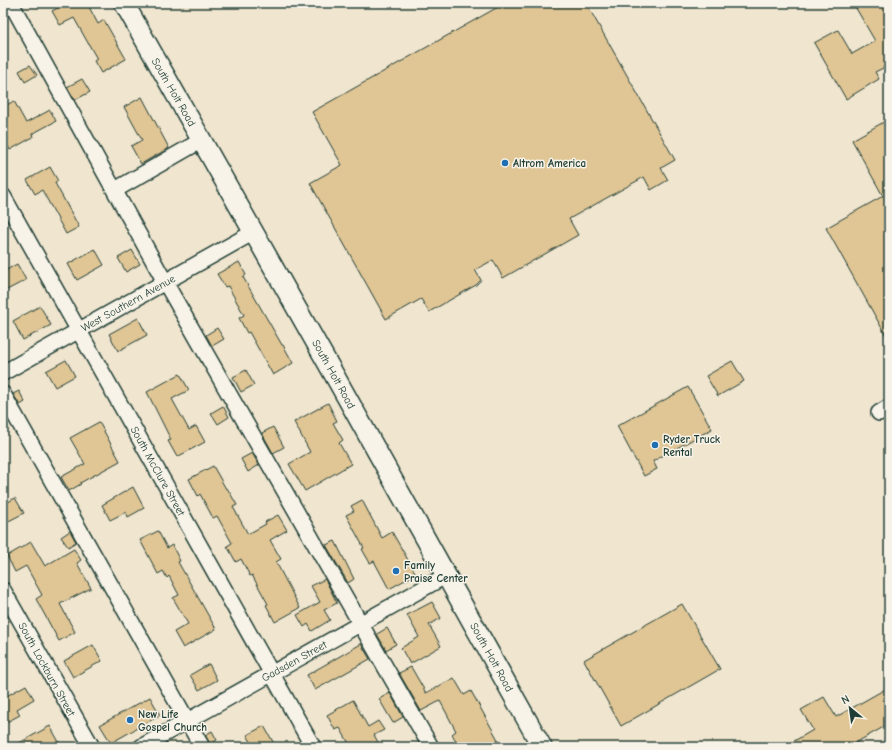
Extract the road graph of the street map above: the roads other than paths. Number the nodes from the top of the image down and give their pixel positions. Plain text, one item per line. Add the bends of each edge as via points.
1 (11, 3) edge
2 (124, 3) edge
3 (202, 140) junction
4 (115, 190) junction
5 (3, 196) edge
6 (254, 232) junction
7 (165, 282) junction
8 (79, 331) junction
9 (3, 373) edge
10 (3, 394) edge
11 (447, 575) junction
12 (3, 590) edge
13 (360, 624) junction
14 (271, 674) junction
15 (187, 721) junction
16 (92, 747) edge
17 (141, 747) edge
18 (202, 747) edge
19 (313, 747) edge
20 (431, 747) edge
21 (542, 747) edge

1 - 4 street
2 - 3 main road, South Holt Road
3 - 4 street
3 - 6 main road, South Holt Road
4 - 7 street
5 - 8 street, South McClure Street
6 - 7 street, West Southern Avenue
6 - 11 main road, South Holt Road
7 - 8 street, West Southern Avenue
7 - 13 street
8 - 9 street, West Southern Avenue
8 - 14 street, South McClure Street
10 - 15 street
11 - 13 street, Gadsden Street
11 - 21 main road, South Holt Road
12 - 16 street, South Lockburn Street
13 - 14 street, Gadsden Street
13 - 20 street
14 - 15 street, Gadsden Street
14 - 19 street, South McClure Street
15 - 17 street, Gadsden Street
15 - 18 street

